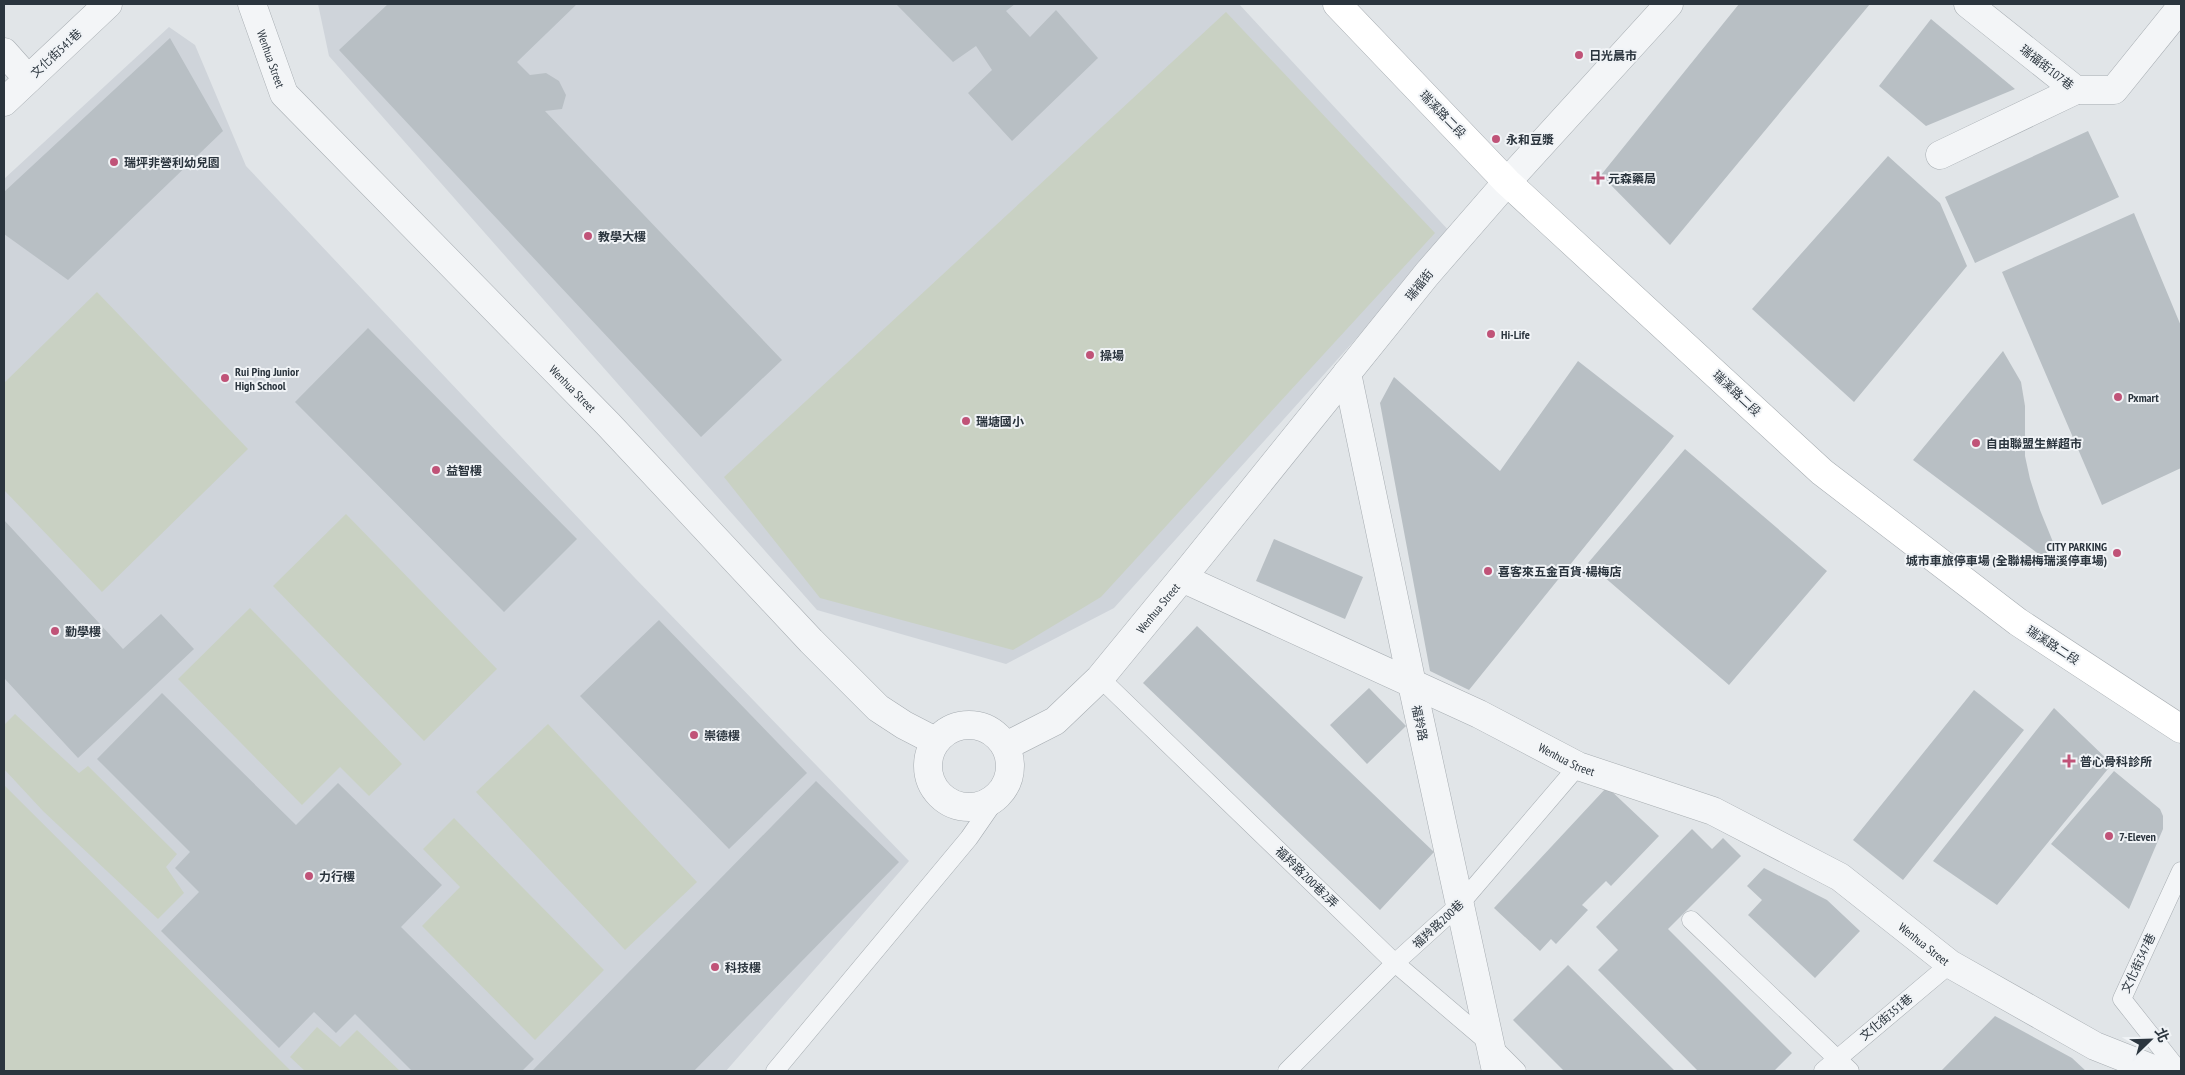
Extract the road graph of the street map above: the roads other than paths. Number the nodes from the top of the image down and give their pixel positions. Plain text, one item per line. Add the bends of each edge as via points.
1 (108, 4) edge
2 (252, 4) edge
3 (1337, 4) edge
4 (1669, 4) edge
5 (1968, 4) edge
6 (2177, 21) edge
7 (4, 52) edge
8 (28, 79) junction
9 (2076, 90) junction
10 (4, 102) edge
11 (1940, 155) dead end
12 (1508, 182) junction
13 (1347, 373) junction
14 (1182, 578) junction
15 (1100, 678) junction
16 (1412, 684) junction
17 (2181, 729) edge
18 (936, 741) junction
19 (1006, 746) junction
20 (1578, 766) junction
21 (998, 796) junction
22 (2181, 871) edge
23 (1460, 904) junction
24 (1691, 920) dead end
25 (1395, 963) junction
26 (1950, 964) junction
27 (1490, 1044) junction
28 (1836, 1059) junction
29 (776, 1071) edge
30 (1287, 1071) edge
31 (1496, 1071) edge
32 (1517, 1071) edge
33 (1823, 1071) edge
34 (1850, 1071) edge
35 (2158, 1071) edge
36 (2179, 1071) edge

1 - 8 street, 文化街541巷
2 - 18 street, Wenhua Street via 284,94 608,424 878,708
3 - 12 street, 瑞溪路二段
4 - 12 street, 瑞福街
5 - 9 street, 瑞福街107巷
6 - 9 street, 瑞福街107巷 via 2114,90
7 - 8 street
8 - 10 street, 文化街541巷
9 - 11 street
12 - 13 street, 瑞福街 via 1427,274
12 - 17 street, 瑞溪路二段 via 1822,472 2018,622
13 - 14 street, 瑞福街
13 - 16 street, 福羚路
14 - 15 street, Wenhua Street
14 - 16 street, Wenhua Street
15 - 19 street, Wenhua Street via 1055,721
15 - 25 lane, 福羚路200巷2弄
16 - 20 street, Wenhua Street via 1479,714
16 - 23 street, 福羚路
18 - 19 street via 945,731 972,724 985,727
18 - 21 street via 929,753 929,774 938,792 948,802 974,807
19 - 21 street via 1010,772
20 - 23 lane, 福羚路200巷
20 - 26 street, Wenhua Street via 1712,810 1840,878
21 - 29 lane via 969,838
22 - 36 lane, 文化街347巷 via 2122,999
23 - 25 lane, 福羚路200巷
23 - 27 street, 福羚路
24 - 28 lane
25 - 27 lane, 福羚路200巷2弄
25 - 30 lane, 福羚路200巷
26 - 28 lane, 文化街351巷
26 - 35 street, Wenhua Street via 2095,1046
27 - 31 street, 福羚路
27 - 32 lane, 福羚路200巷2弄
28 - 33 lane, 文化街351巷
28 - 34 lane

